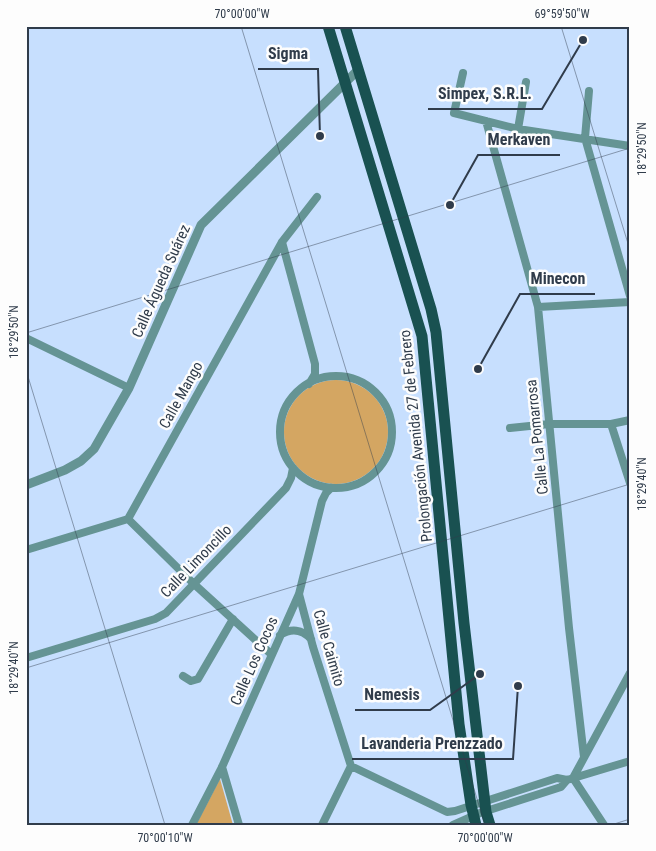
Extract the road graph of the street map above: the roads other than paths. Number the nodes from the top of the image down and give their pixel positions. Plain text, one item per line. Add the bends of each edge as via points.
1 (328, 26) edge
2 (345, 26) edge
3 (358, 70) junction
4 (463, 73) dead end
5 (526, 82) dead end
6 (345, 83) junction
7 (589, 91) dead end
8 (486, 121) junction
9 (518, 128) junction
10 (585, 138) junction
11 (630, 146) edge
12 (317, 196) dead end
13 (282, 242) junction
14 (630, 296) edge
15 (630, 302) edge
16 (538, 307) junction
17 (26, 338) edge
18 (316, 364) junction
19 (334, 377) junction
20 (309, 384) junction
21 (129, 388) junction
22 (630, 420) edge
23 (549, 424) junction
24 (611, 424) junction
25 (510, 428) dead end
26 (293, 468) junction
27 (305, 479) junction
28 (630, 483) edge
29 (26, 485) edge
30 (317, 485) junction
31 (286, 488) junction
32 (331, 488) junction
33 (322, 501) junction
34 (128, 519) junction
35 (26, 550) edge
36 (194, 584) junction
37 (299, 594) junction
38 (233, 619) junction
39 (280, 636) junction
40 (311, 639) junction
41 (271, 654) junction
42 (26, 658) edge
43 (630, 673) edge
44 (183, 676) dead end
45 (584, 756) junction
46 (630, 761) edge
47 (351, 766) junction
48 (222, 767) junction
49 (570, 779) junction
50 (485, 806) junction
51 (455, 811) junction
52 (474, 815) edge
53 (456, 823) edge
54 (192, 825) edge
55 (239, 825) edge
56 (322, 825) edge
57 (490, 825) edge
58 (604, 825) edge

1 - 6 main road, Prolongación Avenida 27 de Febrero
2 - 3 main road, Prolongación Avenida 27 de Febrero
3 - 6 street, Calle Águeda Suárez
3 - 50 main road, Prolongación Avenida 27 de Febrero via 436,332
4 - 8 street via 454,113
5 - 9 street
6 - 21 street, Calle Águeda Suárez via 201,225
6 - 52 main road, Prolongación Avenida 27 de Febrero via 422,336 459,724
7 - 10 street
8 - 9 street
8 - 16 street, Calle La Pomarrosa
9 - 10 street
10 - 11 street
10 - 14 street
12 - 13 street, Calle Mango
13 - 18 street
13 - 34 street, Calle Mango
15 - 16 street
16 - 23 street, Calle La Pomarrosa
17 - 21 street
18 - 19 street
18 - 20 street
19 - 20 street
19 - 32 street via 358,381 378,395 388,409 392,442 377,471 364,481 348,487
20 - 26 street via 296,394 281,422 284,454
21 - 29 street, Calle Águeda Suárez via 94,449 65,470
22 - 24 street
23 - 24 street
23 - 25 street
23 - 45 street, Calle La Pomarrosa
24 - 28 street
26 - 27 street
26 - 31 street, Calle Limoncillo
27 - 30 street
27 - 31 street, Calle Limoncillo
30 - 32 street
30 - 33 street
31 - 36 street, Calle Limoncillo
32 - 33 street, Calle Los Cocos
33 - 37 street, Calle Los Cocos
34 - 35 street
34 - 36 street
36 - 38 street
36 - 42 street, Calle Limoncillo via 166,613 155,619
37 - 39 street, Calle Los Cocos
37 - 40 street, Calle Caimito
38 - 41 street
38 - 44 street via 198,679 191,681
39 - 40 street via 294,630
39 - 41 street, Calle Los Cocos
40 - 47 street, Calle Caimito
41 - 48 street, Calle Los Cocos
43 - 45 street
45 - 49 street
46 - 49 street
47 - 51 street via 440,809
47 - 56 street
48 - 54 street, Calle Los Cocos
48 - 55 street
49 - 50 street via 561,787
49 - 58 street
50 - 52 street
50 - 57 main road, Prolongación Avenida 27 de Febrero
51 - 52 street
51 - 53 street
52 - 53 street

